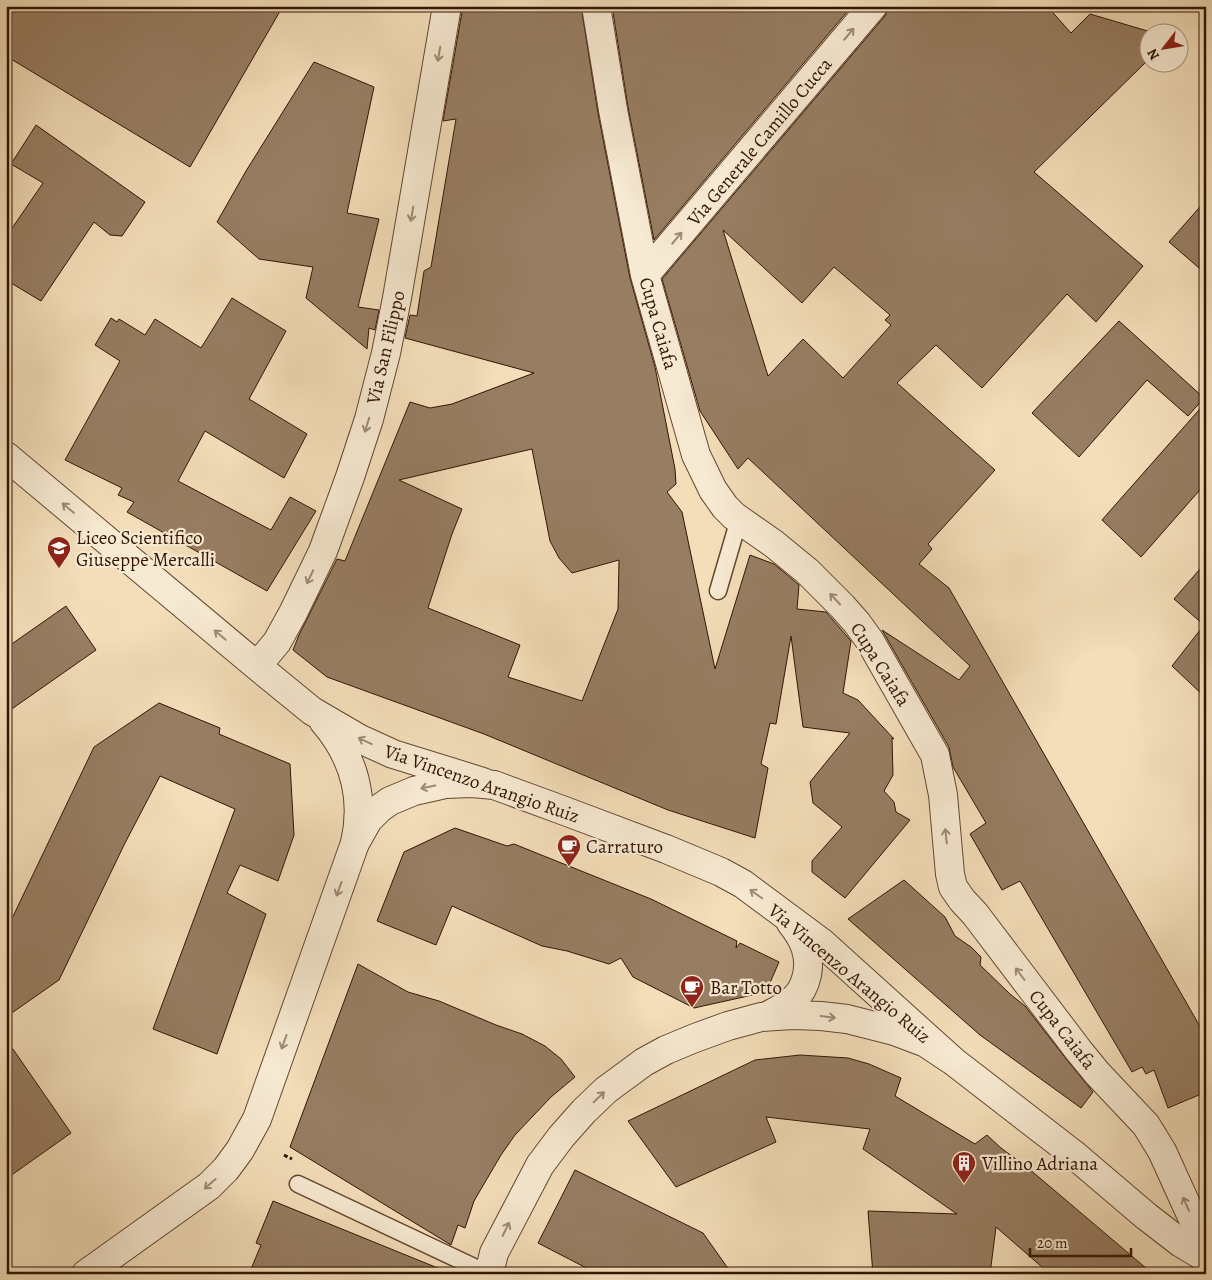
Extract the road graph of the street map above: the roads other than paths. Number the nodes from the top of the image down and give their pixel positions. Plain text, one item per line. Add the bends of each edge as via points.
1 (447, 6) edge
2 (596, 6) edge
3 (873, 6) edge
4 (645, 275) junction
5 (6, 456) edge
6 (739, 519) junction
7 (718, 591) dead end
8 (257, 666) junction
9 (312, 710) junction
10 (494, 785) junction
11 (355, 843) junction
12 (784, 914) junction
13 (767, 1016) junction
14 (953, 1061) junction
15 (298, 1184) dead end
16 (1206, 1248) edge
17 (1206, 1258) edge
18 (86, 1274) edge
19 (489, 1274) edge

1 -> 8 street, Via San Filippo via 397,298 369,419 323,551 277,642
2 - 4 street, Cupa Caiafa
4 -> 3 street, Via Generale Camillo Cucca
4 - 6 street, Cupa Caiafa via 696,455 725,508
8 -> 5 street, Via Vincenzo Arangio Ruiz
6 - 7 lane
16 -> 6 street, Cupa Caiafa via 1162,1151 1146,1125 1079,1051 952,887 943,795 935,755 870,641 837,601 801,566
8 - 9 street, Via Vincenzo Arangio Ruiz
10 -> 9 street, Via Vincenzo Arangio Ruiz via 393,754 360,739
9 - 11 street via 341,745 353,774 359,815
10 -> 11 street via 444,784 402,795 372,815
12 -> 10 street, Via Vincenzo Arangio Ruiz via 743,884 705,865
11 -> 18 street via 257,1119 240,1150 209,1186
12 - 13 street via 803,940 808,966 801,991 787,1005
12 - 14 street, Via Vincenzo Arangio Ruiz via 849,966
13 -> 14 street via 847,1019 926,1043
19 -> 13 street via 494,1253 540,1165 561,1137 606,1090 666,1050 728,1026
14 - 17 street via 1072,1153 1146,1216
15 - 19 lane

